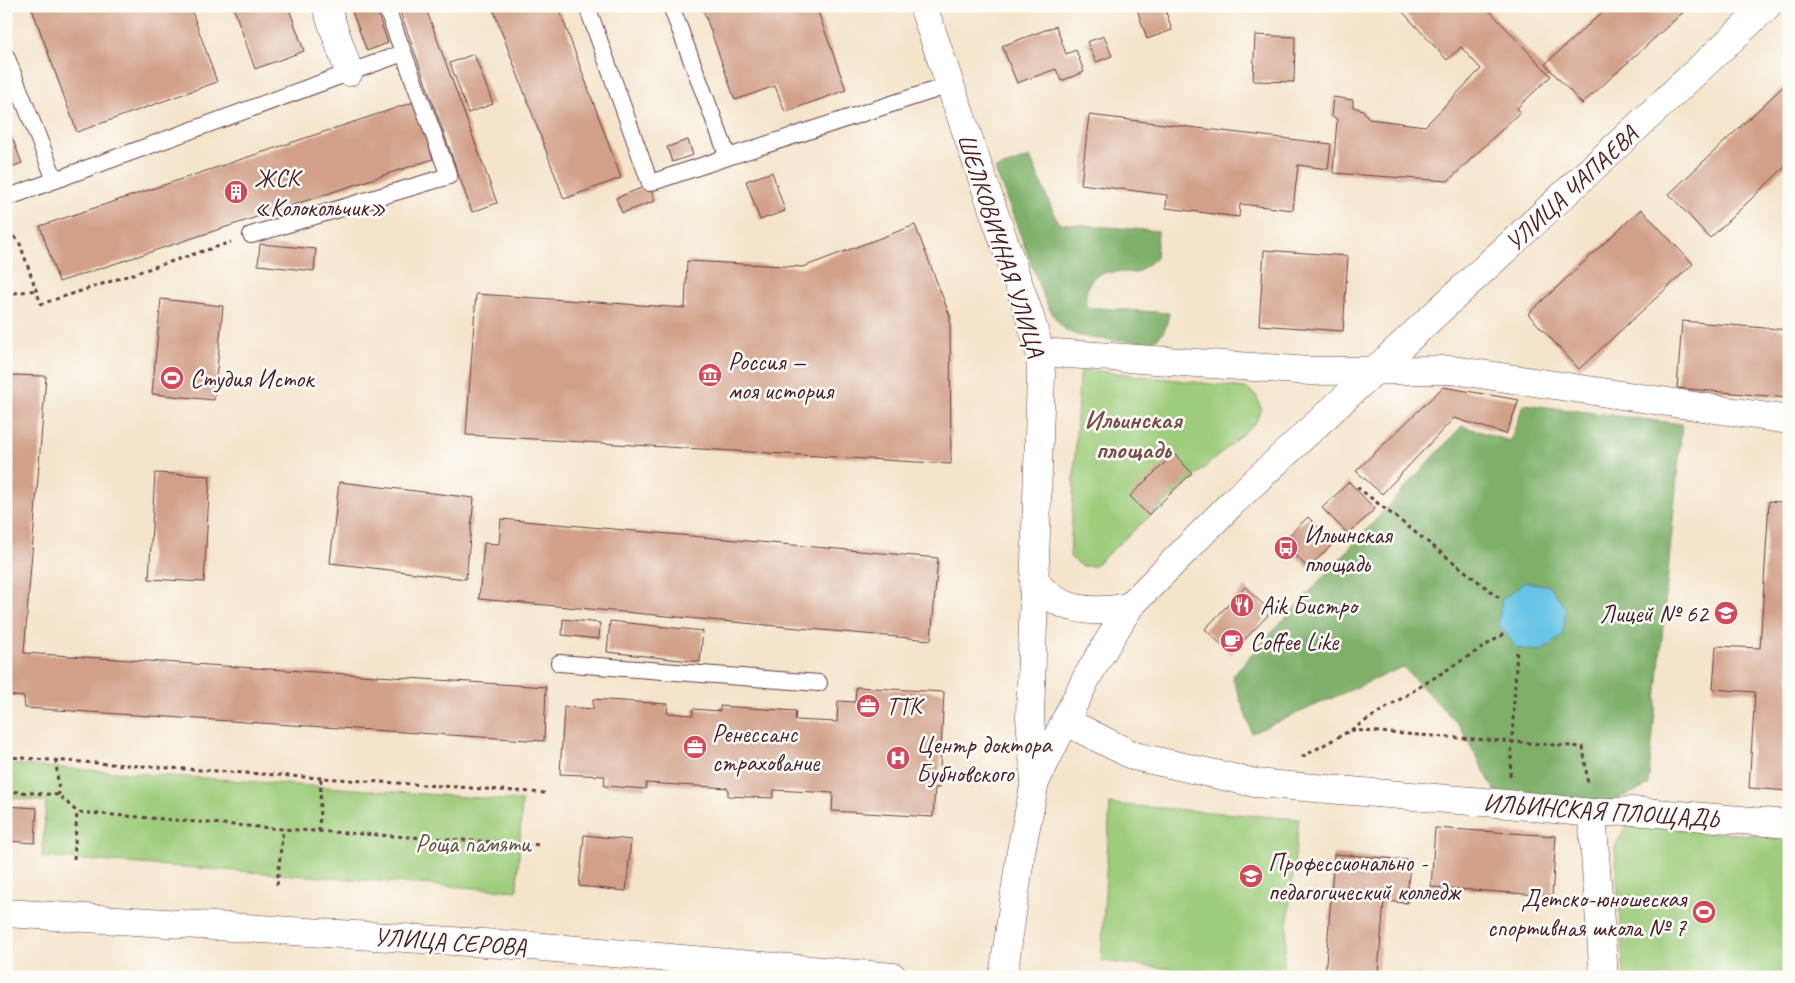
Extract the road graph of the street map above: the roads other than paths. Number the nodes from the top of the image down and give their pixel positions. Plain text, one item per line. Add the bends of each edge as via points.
1 (326, 6) edge
2 (386, 6) edge
3 (587, 6) edge
4 (671, 6) edge
5 (923, 6) edge
6 (1767, 6) edge
7 (403, 53) junction
8 (6, 56) edge
9 (349, 72) junction
10 (950, 86) junction
11 (728, 157) junction
12 (60, 178) junction
13 (6, 198) edge
14 (250, 235) road end
15 (1040, 352) junction
16 (1376, 371) junction
17 (1789, 420) edge
18 (1034, 580) junction
19 (1129, 607) junction
20 (559, 664) dead end
21 (818, 683) dead end
22 (1065, 722) junction
23 (1035, 782) junction
24 (1592, 813) junction
25 (1789, 824) edge
26 (6, 913) edge
27 (893, 977) edge
28 (1003, 977) edge
29 (1604, 977) edge

1 - 9 street
2 - 7 lane
3 - 11 lane via 650,183
4 - 11 lane
5 - 10 street, ШЕЛКОВИЧНАЯ УЛИЦА
6 - 16 street, УЛИЦА ЧАПАЕВА
7 - 9 lane
7 - 14 lane via 449,176
8 - 12 lane
9 - 12 lane
10 - 11 lane
10 - 15 street, ШЕЛКОВИЧНАЯ УЛИЦА
12 - 13 lane
15 - 16 street via 1310,371
15 - 18 street, ШЕЛКОВИЧНАЯ УЛИЦА
16 - 17 street via 1454,370
16 - 19 street via 1233,502
18 - 19 street via 1042,592 1067,606 1108,611
18 - 23 street, ШЕЛКОВИЧНАЯ УЛИЦА via 1030,717
19 - 22 street via 1087,677
20 - 21 lane
22 - 23 street
22 - 24 street, ИЛЬИНСКАЯ ПЛОЩАДЬ via 1134,756 1255,783
23 - 28 street, ШЕЛКОВИЧНАЯ УЛИЦА via 1021,851
24 - 25 street, ИЛЬИНСКАЯ ПЛОЩАДЬ via 1632,811
24 - 29 street
26 - 27 street, УЛИЦА СЕРОВА via 531,946

